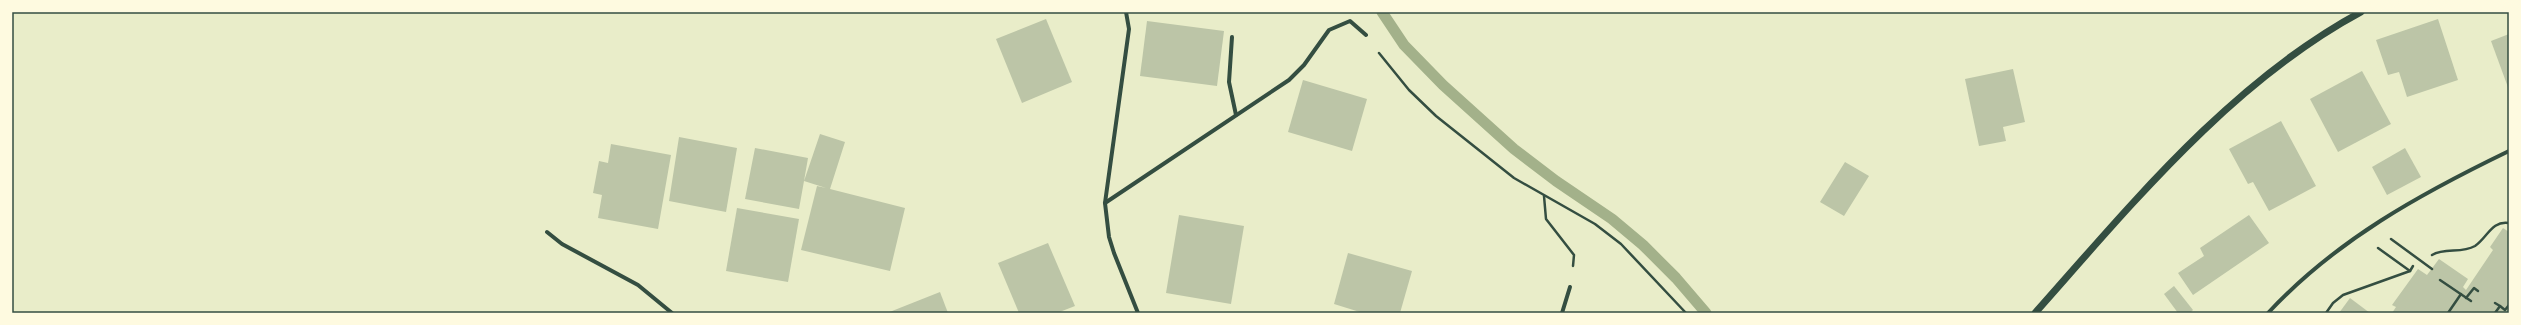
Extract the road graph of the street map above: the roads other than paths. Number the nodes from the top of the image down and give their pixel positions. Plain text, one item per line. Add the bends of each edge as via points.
1 (1126, 12) edge
2 (2361, 12) edge
3 (1366, 34) road end
4 (1232, 37) dead end
5 (1236, 115) junction
6 (2509, 151) edge
7 (1105, 203) junction
8 (547, 232) dead end
9 (1570, 287) dead end
10 (672, 313) edge
11 (1138, 313) edge
12 (1562, 313) edge
13 (2035, 313) edge
14 (2268, 313) edge

1 - 7 street via 1129,29
2 - 13 street via 2303,49 2225,112 2134,201
3 - 5 street via 1350,21 1328,30 1304,65 1289,80
4 - 5 street via 1229,82
5 - 7 street
6 - 14 street via 2438,186 2377,221 2316,266
7 - 11 street via 1109,237
8 - 10 street via 562,244 638,285
9 - 12 street

